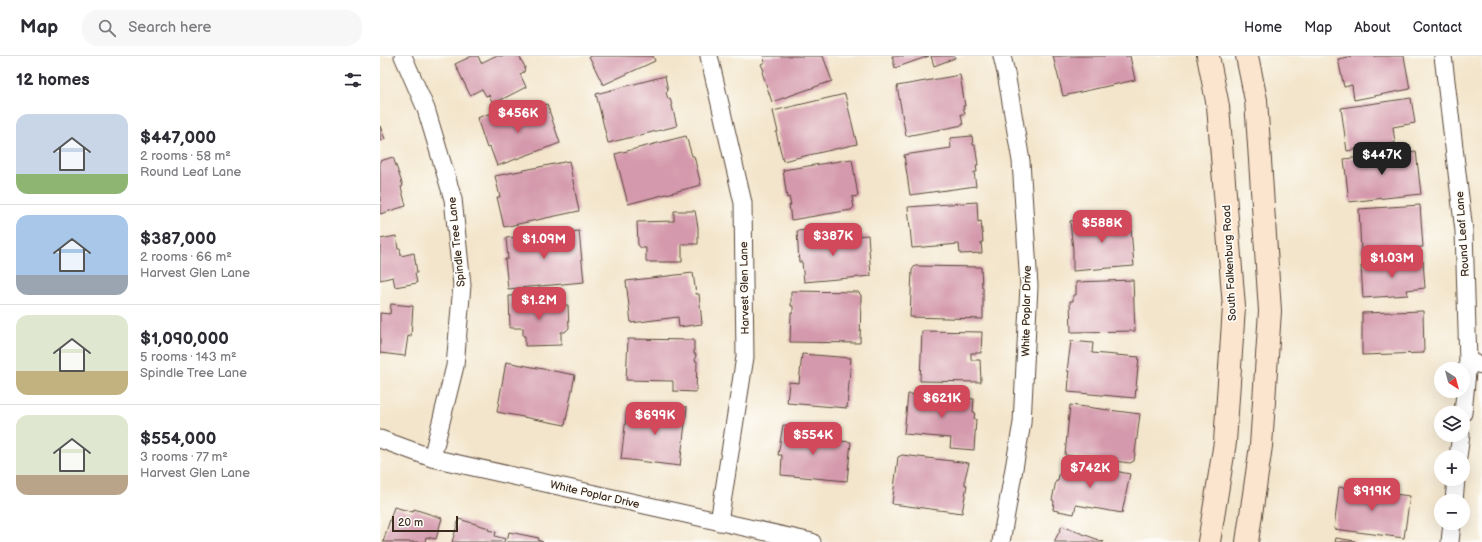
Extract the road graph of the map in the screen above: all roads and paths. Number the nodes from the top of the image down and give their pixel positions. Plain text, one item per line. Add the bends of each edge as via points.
1 (403, 56) edge
2 (709, 56) edge
3 (1002, 56) edge
4 (1208, 56) edge
5 (1247, 56) edge
6 (1443, 56) edge
7 (1475, 364) edge
8 (1465, 406) edge
9 (380, 439) edge
10 (432, 458) junction
11 (719, 522) junction
12 (812, 542) edge
13 (1002, 542) edge
14 (1209, 542) edge
15 (1247, 542) edge

1 - 10 street, Spindle Tree Lane via 426,109 453,199 462,285 455,366
2 - 11 street, Harvest Glen Lane via 743,203 745,357
3 - 13 street, White Poplar Drive via 1021,161 1029,286 1022,423
4 - 14 street, South Falkenburg Road via 1218,106 1234,308 1225,442
5 - 15 street via 1256,100 1270,311 1261,446
6 - 7 street, Round Leaf Lane via 1464,231
7 - 8 street, Round Leaf Lane
9 - 10 street, White Poplar Drive
10 - 11 street, White Poplar Drive
11 - 12 street, White Poplar Drive

